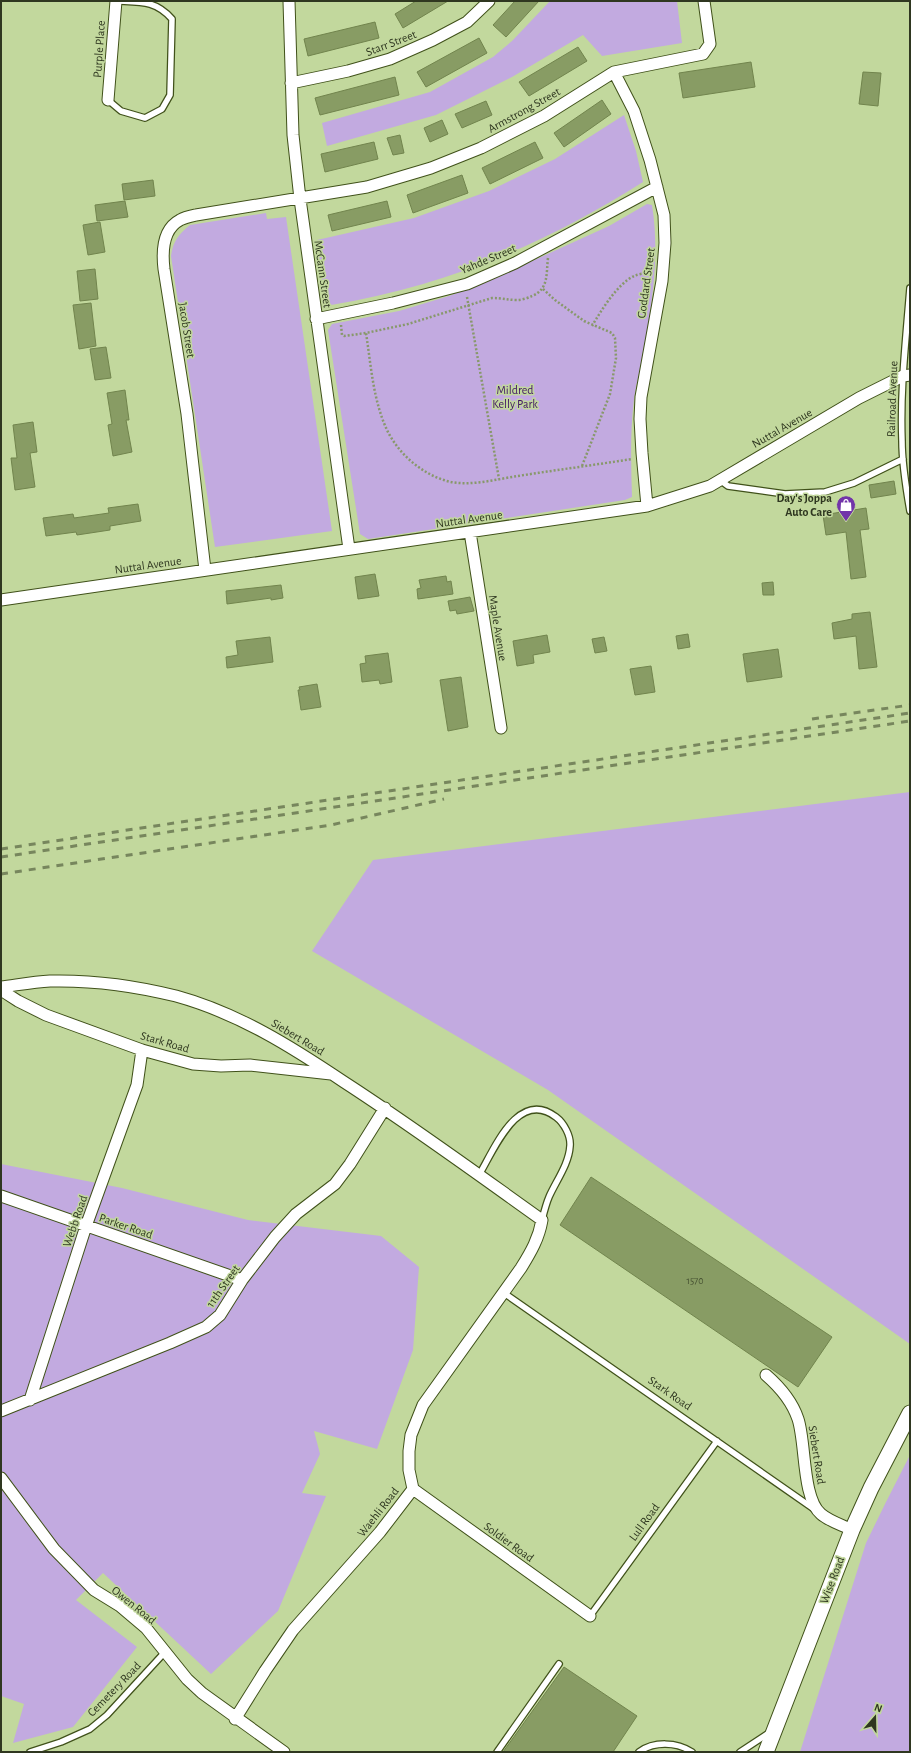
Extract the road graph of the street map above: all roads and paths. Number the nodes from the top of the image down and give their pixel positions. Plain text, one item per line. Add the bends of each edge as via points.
1 (117, 1) edge
2 (289, 1) edge
3 (490, 1) edge
4 (704, 1) edge
5 (614, 72) junction
6 (291, 83) junction
7 (108, 100) joint
8 (657, 187) junction
9 (300, 199) junction
10 (548, 258) dead end
11 (654, 272) dead end
12 (464, 284) junction
13 (910, 288) edge
14 (543, 289) junction
15 (468, 305) junction
16 (339, 314) junction
17 (316, 319) junction
18 (592, 326) junction
19 (366, 332) junction
20 (907, 375) edge
21 (632, 459) dead end
22 (903, 460) junction
23 (582, 466) junction
24 (499, 479) junction
25 (720, 480) junction
26 (647, 506) junction
27 (910, 511) edge
28 (470, 532) junction
29 (349, 549) junction
30 (205, 570) junction
31 (1, 600) edge
32 (501, 728) dead end
33 (1, 987) edge
34 (1, 990) edge
35 (142, 1050) junction
36 (334, 1075) junction
37 (385, 1108) junction
38 (479, 1175) junction
39 (1, 1196) edge
40 (542, 1220) junction
41 (86, 1226) junction
42 (242, 1280) junction
43 (504, 1292) junction
44 (766, 1376) dead end
45 (30, 1400) junction
46 (1, 1411) edge
47 (910, 1413) edge
48 (717, 1441) junction
49 (1, 1478) edge
50 (413, 1489) junction
51 (821, 1514) junction
52 (852, 1530) junction
53 (590, 1616) joint
54 (165, 1652) junction
55 (559, 1664) dead end
56 (235, 1719) junction
57 (775, 1730) junction
58 (30, 1752) edge
59 (284, 1752) edge
60 (497, 1752) edge
61 (639, 1752) edge
62 (692, 1752) edge
63 (740, 1752) edge
64 (766, 1752) edge

1 - 7 street, Purple Place
1 - 7 lane via 150,3 164,10 172,20 170,94 162,109 145,118 120,111
2 - 6 street, McCann Street
3 - 6 street, Starr Street via 467,22 390,59
4 - 5 street, Armstrong Street via 710,44 703,54
5 - 8 street, Goddard Street via 634,111
5 - 9 street, Armstrong Street via 544,116 481,148 431,168 367,187
6 - 9 street, McCann Street via 293,135
8 - 12 street, Yahde Street via 515,263
8 - 26 street, Goddard Street via 664,214 665,243 662,281 642,390 640,419
9 - 17 street, McCann Street
9 - 30 street, Jacob Street via 196,215 179,220 164,241 164,269 187,414
10 - 14 path via 547,277
11 - 18 path via 633,276 625,281
12 - 15 path
12 - 16 street, Yahde Street
13 - 20 lane, Railroad Avenue
14 - 15 path via 528,298 492,298
14 - 18 path via 566,309
15 - 19 path via 408,324
15 - 24 path
16 - 17 street, Yahde Street
16 - 19 path via 342,335
17 - 29 street, McCann Street
18 - 23 path via 612,333 615,338 616,358 607,405
19 - 24 path via 379,408 399,449 423,470 446,480 468,483
20 - 22 lane, Railroad Avenue
20 - 25 street, Nuttal Avenue via 859,398
21 - 23 path
22 - 25 lane via 854,483 825,492 785,494 728,486
22 - 27 lane, Railroad Avenue
23 - 24 path
25 - 26 street, Nuttal Avenue via 710,486
26 - 28 street, Nuttal Avenue
28 - 29 street, Nuttal Avenue
28 - 32 street, Maple Avenue
29 - 30 street, Nuttal Avenue
30 - 31 street, Nuttal Avenue
33 - 36 street, Siebert Road via 48,981 93,982 177,997 257,1027
34 - 35 street, Stark Road via 46,1015
35 - 36 street, Stark Road via 193,1064 250,1065
35 - 41 street, Webb Road via 134,1093
36 - 37 street, Siebert Road
37 - 38 street, Siebert Road
37 - 42 street, 11th Street via 335,1184 296,1214
38 - 40 street, Siebert Road
38 - 40 lane via 508,1127 518,1116 526,1110 548,1110 568,1132 570,1145 566,1160 548,1198
39 - 41 street, Parker Road
40 - 43 street, Waehli Road via 540,1234 533,1250
41 - 42 street, Parker Road
41 - 45 street, Webb Road
42 - 45 street, 11th Street via 220,1315 206,1327
43 - 48 lane, Stark Road
43 - 50 street, Waehli Road via 421,1410 411,1435 409,1451
44 - 51 street, Siebert Road via 790,1399 799,1420 808,1486 812,1501
45 - 46 street, 11th Street
47 - 52 street, Wise Road
48 - 51 lane, Stark Road
48 - 53 lane, Lull Road
49 - 54 street, Owen Road via 54,1549 94,1590 120,1606 146,1628
50 - 53 street, Soldier Road
50 - 56 street, Waehli Road via 380,1532 293,1630
51 - 52 street
52 - 57 street, Wise Road
54 - 56 street, Owen Road via 202,1694
54 - 58 lane, Cemetery Road via 107,1715 90,1729
55 - 60 lane
56 - 59 street, Owen Road
57 - 63 lane
57 - 64 street, Wise Road
61 - 62 lane via 647,1746 672,1745 683,1746

